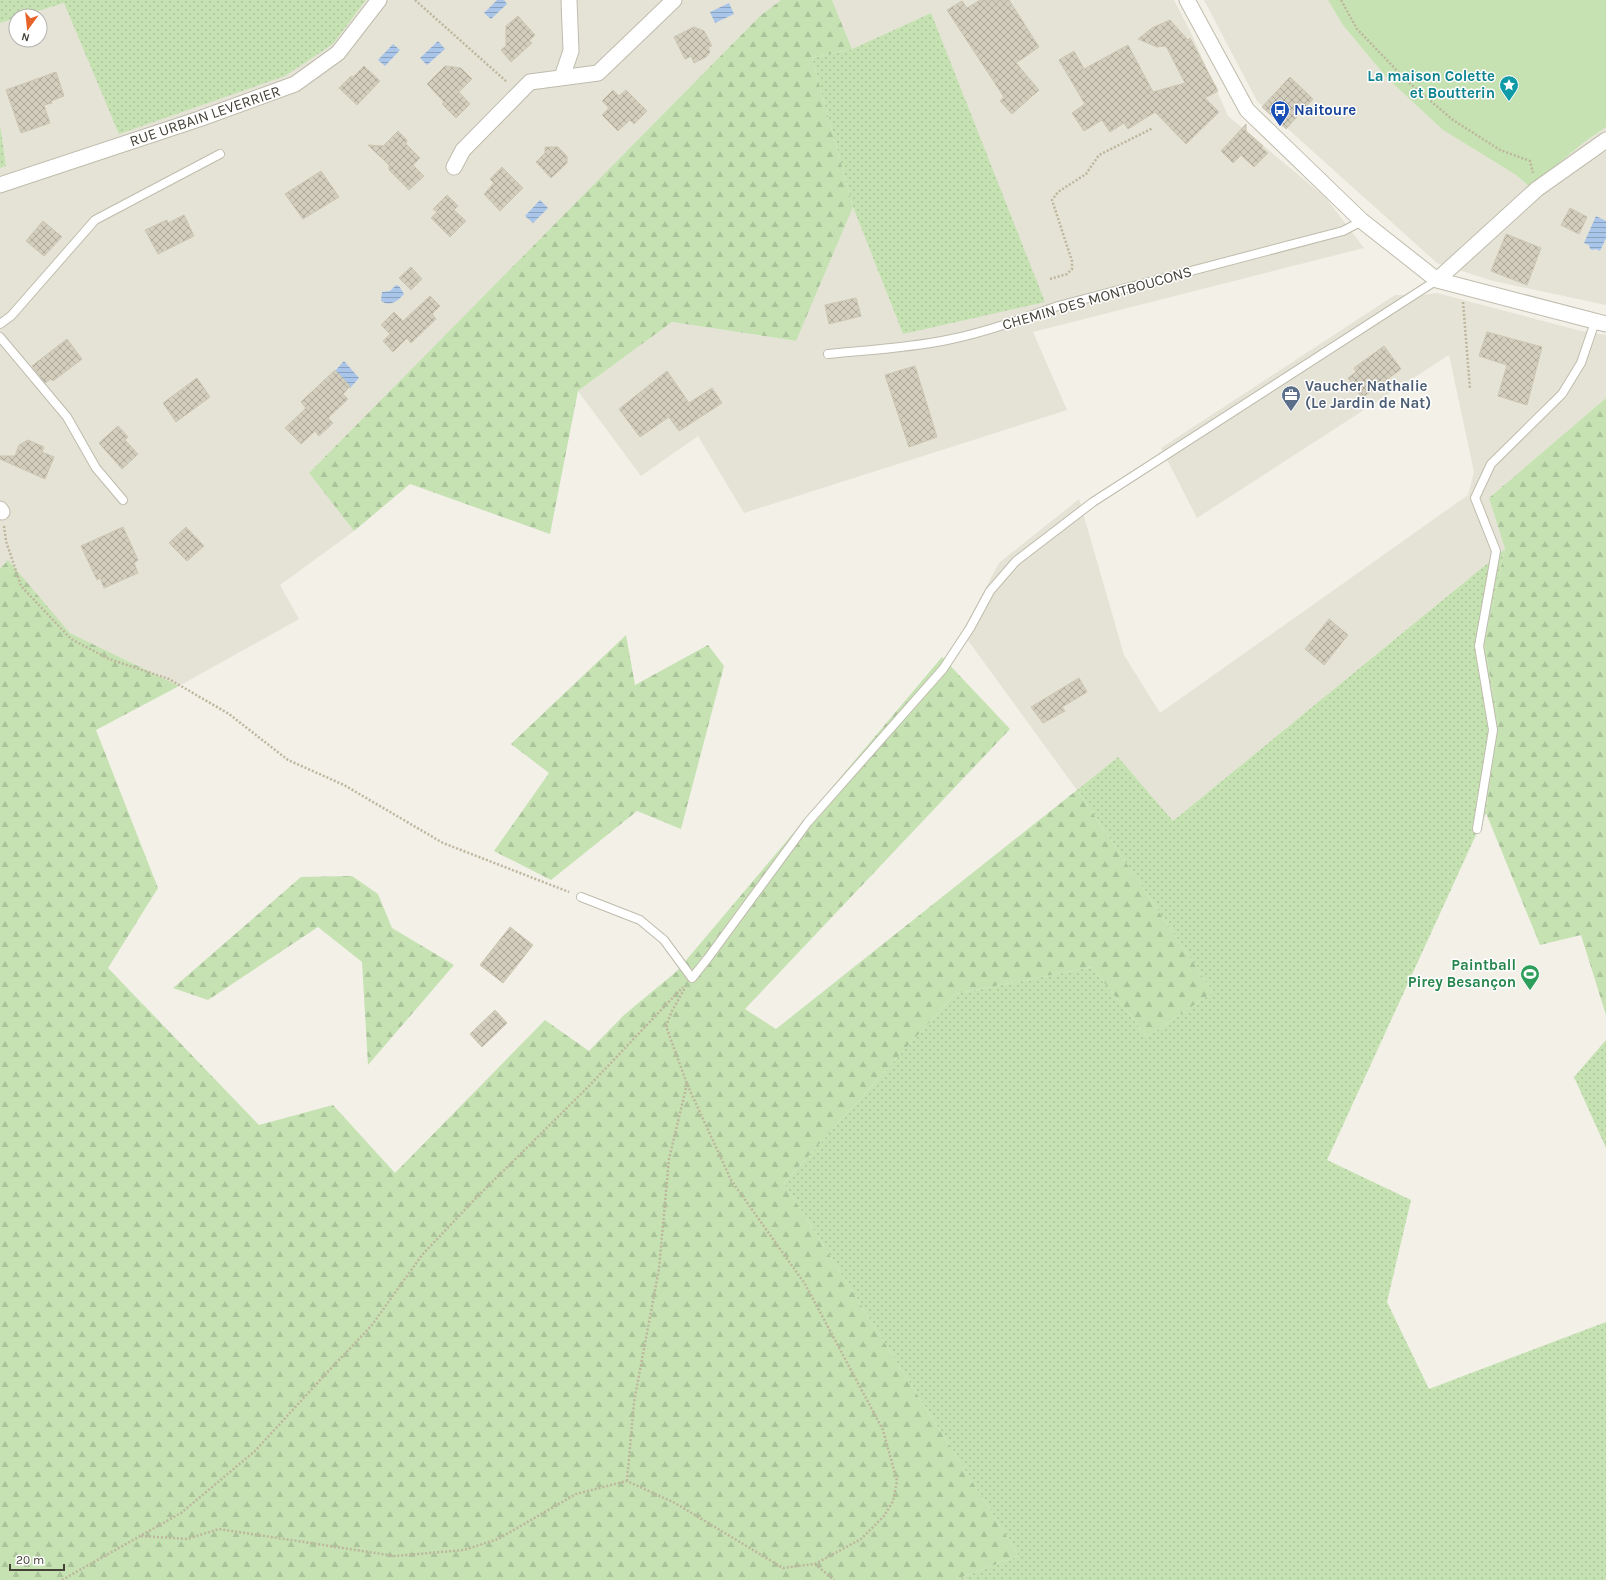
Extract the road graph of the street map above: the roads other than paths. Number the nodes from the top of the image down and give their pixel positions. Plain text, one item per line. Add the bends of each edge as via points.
1 (380, 0) edge
2 (569, 0) edge
3 (674, 0) edge
4 (1187, 0) edge
5 (562, 77) junction
6 (1606, 140) edge
7 (220, 154) dead end
8 (454, 167) dead end
9 (0, 185) edge
10 (1362, 221) junction
11 (1437, 280) junction
12 (1601, 323) edge
13 (0, 324) edge
14 (0, 337) edge
15 (828, 354) dead end
16 (122, 500) dead end
17 (1477, 829) dead end
18 (581, 897) road end

1 - 9 street, RUE URBAIN LEVERRIER via 338,53 295,84 200,119
2 - 5 street via 571,51
3 - 5 street via 598,73
4 - 10 street via 1247,110
5 - 8 street via 530,82 463,150
6 - 11 street via 1537,188
7 - 13 lane via 95,220 11,316
10 - 11 street
10 - 15 lane, CHEMIN DES MONTBOUCONS via 1343,231 1058,306 1020,320 947,340
11 - 12 street
11 - 18 lane via 1093,502 1016,561 990,591 943,669 808,822 692,978 664,940 640,920
12 - 17 lane via 1562,394 1491,464 1475,498 1496,551 1479,646 1493,730
14 - 16 lane via 67,417 96,468

